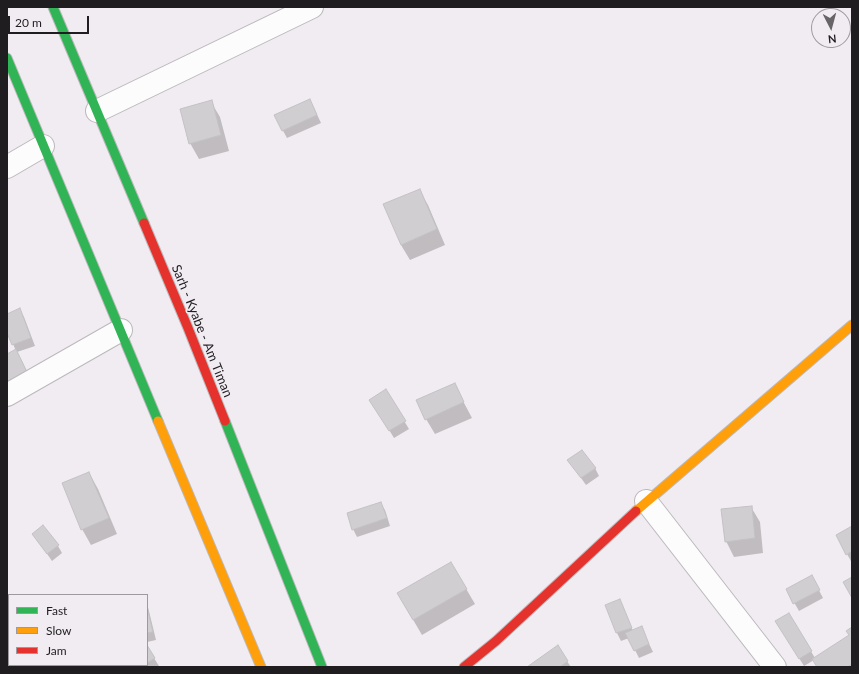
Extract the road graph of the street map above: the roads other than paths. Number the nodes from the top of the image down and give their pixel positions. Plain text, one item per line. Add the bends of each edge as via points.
1 (53, 7) edge
2 (312, 7) edge
3 (7, 58) edge
4 (97, 111) junction
5 (43, 146) junction
6 (7, 167) edge
7 (852, 325) edge
8 (121, 330) junction
9 (7, 395) edge
10 (646, 501) junction
11 (261, 667) edge
12 (322, 667) edge
13 (464, 667) edge
14 (775, 667) edge

1 - 4 main road, Sarh - Kyabe - Am Timan
2 - 4 street
3 - 5 main road
4 - 12 main road, Sarh - Kyabe - Am Timan via 188,328
5 - 6 street
5 - 8 main road
7 - 10 main road
8 - 9 street
8 - 11 main road
10 - 13 main road via 496,641
10 - 14 street

